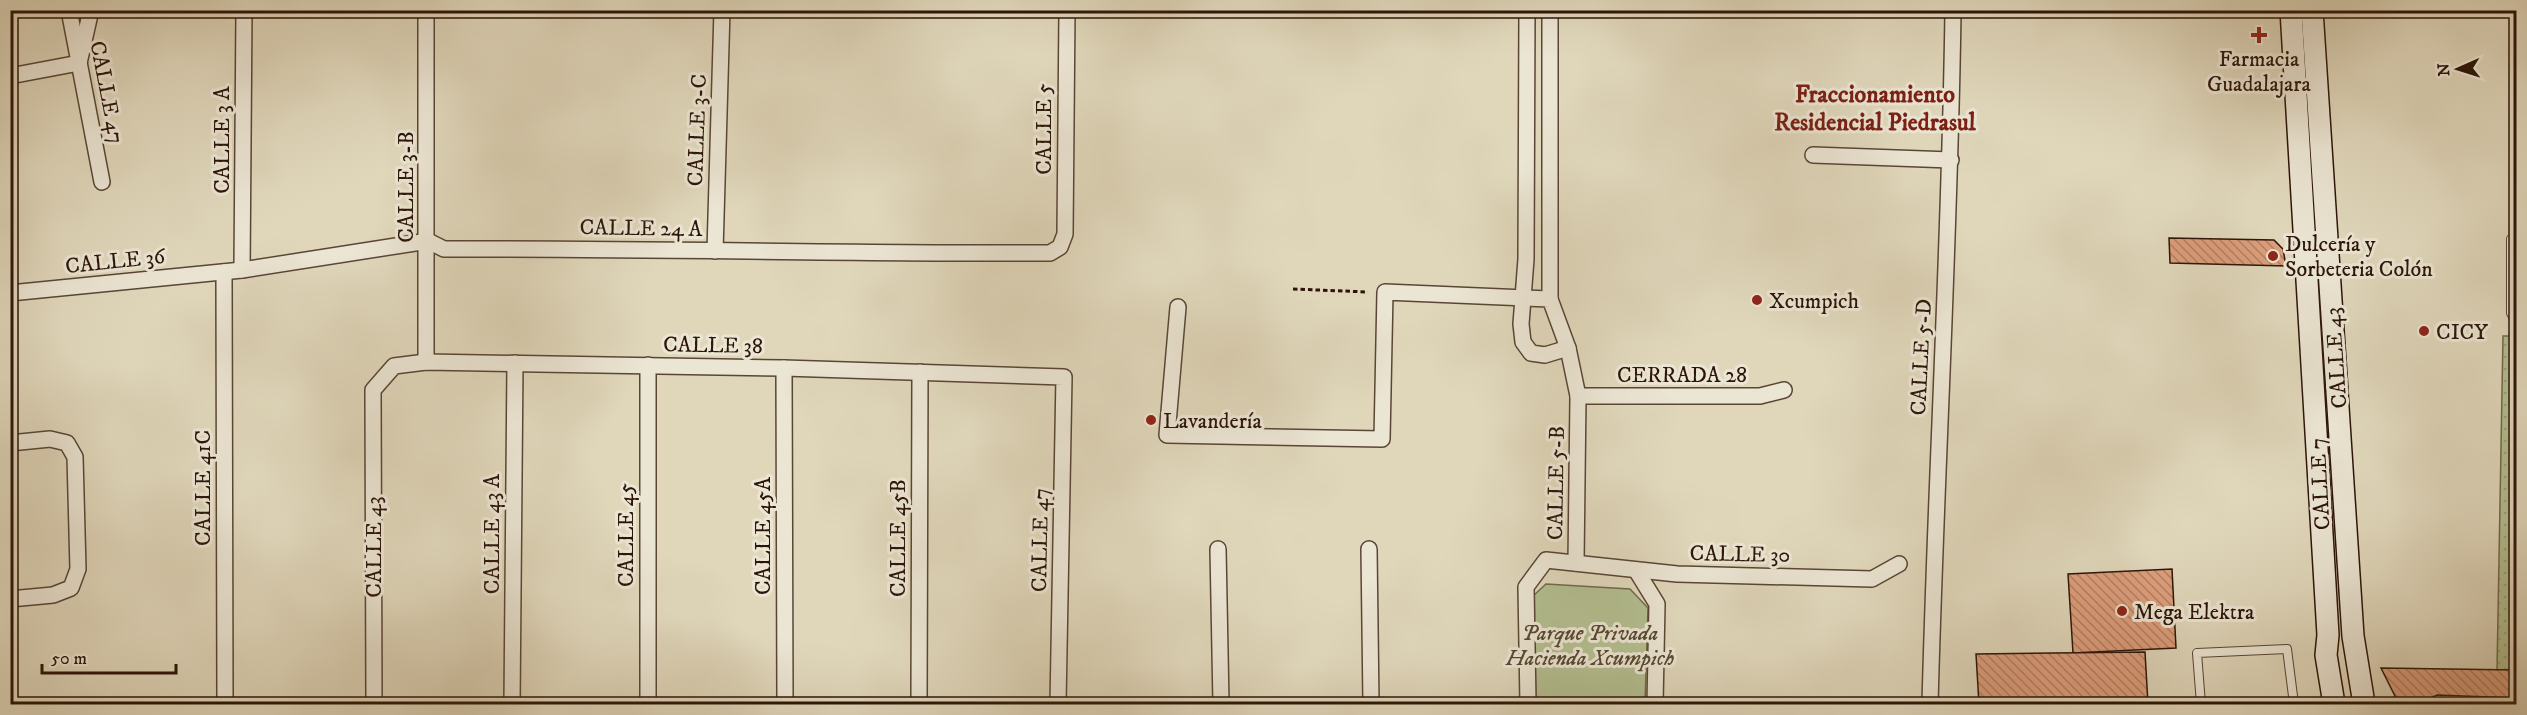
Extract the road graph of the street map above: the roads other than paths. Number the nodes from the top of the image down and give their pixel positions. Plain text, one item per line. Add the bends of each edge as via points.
1 (69, 10) edge
2 (91, 10) edge
3 (244, 10) edge
4 (426, 10) edge
5 (722, 10) edge
6 (1067, 10) edge
7 (1527, 10) edge
8 (1550, 10) edge
9 (1953, 10) edge
10 (2290, 10) edge
11 (2312, 10) edge
12 (79, 63) junction
13 (10, 76) edge
14 (1813, 155) dead end
15 (1951, 160) junction
16 (102, 182) dead end
17 (2511, 238) dead end
18 (428, 242) junction
19 (1060, 247) joint
20 (715, 251) junction
21 (242, 270) junction
22 (224, 272) junction
23 (10, 293) edge
24 (1524, 298) junction
25 (1550, 299) junction
26 (1178, 307) dead end
27 (2517, 322) edge
28 (1568, 348) junction
29 (426, 362) junction
30 (515, 363) junction
31 (648, 365) junction
32 (784, 368) junction
33 (920, 372) junction
34 (1064, 377) joint
35 (373, 390) joint
36 (1784, 390) dead end
37 (1578, 396) junction
38 (10, 443) edge
39 (1218, 549) dead end
40 (1369, 549) dead end
41 (1576, 563) junction
42 (1899, 564) dead end
43 (1636, 570) junction
44 (10, 599) edge
45 (225, 705) edge
46 (374, 705) edge
47 (512, 705) edge
48 (648, 705) edge
49 (785, 705) edge
50 (920, 705) edge
51 (1058, 705) edge
52 (1221, 705) edge
53 (1371, 705) edge
54 (1528, 705) edge
55 (1655, 705) edge
56 (1930, 705) edge
57 (2201, 705) edge
58 (2294, 705) edge
59 (2334, 705) edge
60 (2364, 705) edge

1 - 12 street, CALLE 47
2 - 12 street
3 - 21 street, CALLE 3 A
4 - 18 street, CALLE 3-B
5 - 20 street, CALLE 3-C
6 - 19 street, CALLE 5 via 1065,234
7 - 24 street
8 - 25 street, CALLE 5-B
9 - 15 street, CALLE 5-D
10 - 59 main road, CALLE 7 via 2326,656
11 - 60 main road, CALLE 43 via 2353,636
12 - 13 street
12 - 16 street, CALLE 47
14 - 15 street
15 - 56 street, CALLE 5-D
17 - 27 lane via 2511,313
18 - 20 street, CALLE 24 A via 444,249
18 - 21 street, CALLE 24 A
18 - 29 street, CALLE 3-B
19 - 20 street, CALLE 24 A via 1050,254
21 - 22 street, CALLE 24 A
22 - 23 street, CALLE 36
22 - 45 street, CALLE 41C
24 - 25 street
24 - 26 street via 1385,292 1382,439 1167,435
24 - 28 street via 1523,342 1531,353 1545,355
25 - 28 street, CALLE 5-B
28 - 37 street, CALLE 5-B
29 - 30 street, CALLE 38
29 - 35 street, CALLE 38 via 394,366
30 - 31 street, CALLE 38
30 - 47 street, CALLE 43 A
31 - 32 street, CALLE 38
31 - 48 street, CALLE 45
32 - 33 street, CALLE 38
32 - 49 street, CALLE 45A
33 - 34 street, CALLE 38
33 - 50 street, CALLE 45B
34 - 51 street, CALLE 47
35 - 46 street, CALLE 43
36 - 37 street, CERRADA 28 via 1760,396
37 - 41 street, CALLE 5-B
38 - 44 street via 50,439 67,443 75,457 78,569 71,588 53,595
39 - 52 street
40 - 53 street
41 - 43 street, CALLE 30
41 - 54 street, CALLE 5-B via 1546,560 1526,587
42 - 43 street, CALLE 30 via 1872,579
43 - 55 street via 1657,603
57 - 58 lane via 2197,653 2287,649

